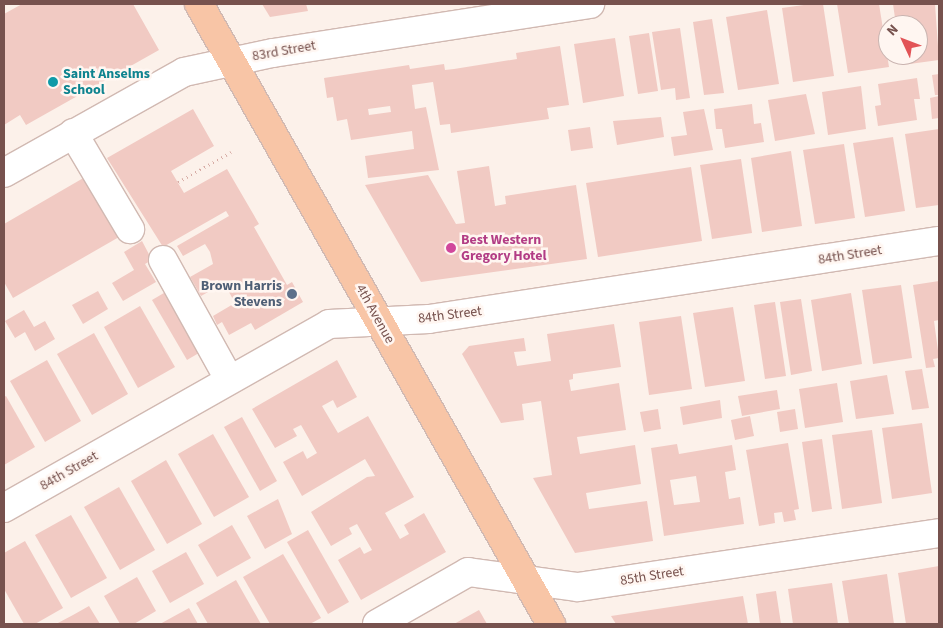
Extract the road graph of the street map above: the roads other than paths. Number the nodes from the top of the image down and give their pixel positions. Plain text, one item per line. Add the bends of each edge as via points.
1 (199, 4) edge
2 (590, 4) edge
3 (231, 61) junction
4 (73, 133) junction
5 (4, 173) edge
6 (130, 230) dead end
7 (939, 241) edge
8 (163, 260) dead end
9 (379, 321) junction
10 (229, 379) junction
11 (4, 508) edge
12 (939, 533) edge
13 (524, 579) junction
14 (377, 624) edge
15 (550, 624) edge

1 - 3 main road, 4th Avenue
2 - 3 street, 83rd Street
3 - 4 street, 83rd Street via 184,72
3 - 9 main road, 4th Avenue
4 - 5 street, 83rd Street
4 - 6 street
7 - 9 street, 84th Street via 439,317
8 - 10 street
9 - 10 street, 84th Street via 329,324
9 - 13 main road, 4th Avenue
10 - 11 street, 84th Street
12 - 13 street, 85th Street via 578,587
13 - 14 street, 85th Street via 468,572
13 - 15 main road, 4th Avenue

